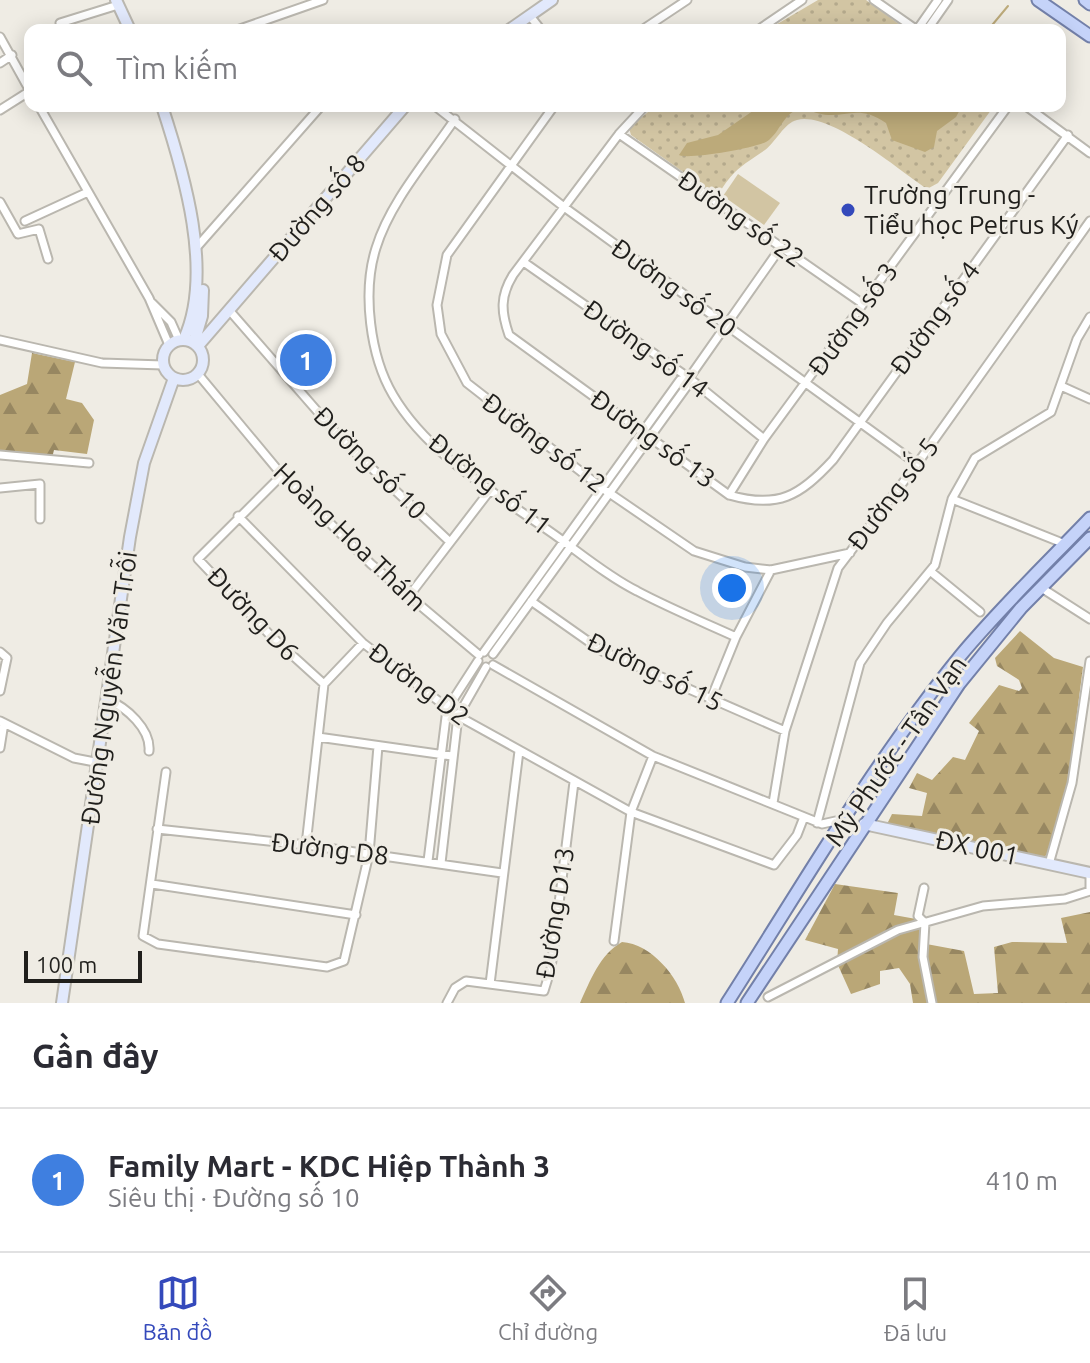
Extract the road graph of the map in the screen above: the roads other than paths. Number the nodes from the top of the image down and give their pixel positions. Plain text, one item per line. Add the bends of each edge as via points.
1 (323, 0) edge
2 (552, 0) edge
3 (687, 0) edge
4 (802, 0) edge
5 (874, 0) edge
6 (938, 0) edge
7 (948, 0) edge
8 (1038, 0) edge
9 (1085, 0) edge
10 (117, 2) edge
11 (1090, 4) edge
12 (530, 16) junction
13 (60, 23) dead end
14 (127, 24) edge
15 (267, 24) edge
16 (518, 24) edge
17 (536, 24) edge
18 (651, 24) edge
19 (767, 24) edge
20 (908, 24) edge
21 (921, 24) edge
22 (931, 24) edge
23 (1090, 36) edge
24 (0, 37) edge
25 (12, 55) junction
26 (0, 63) edge
27 (24, 79) edge
28 (24, 95) edge
29 (0, 110) edge
30 (42, 112) edge
31 (163, 112) edge
32 (316, 112) edge
33 (400, 112) edge
34 (444, 112) edge
35 (550, 112) edge
36 (639, 112) edge
37 (1004, 112) edge
38 (1035, 112) edge
39 (455, 119) junction
40 (619, 134) junction
41 (1068, 135) junction
42 (1090, 153) edge
43 (514, 165) junction
44 (88, 192) junction
45 (0, 202) edge
46 (564, 207) junction
47 (25, 221) dead end
48 (1090, 221) edge
49 (781, 247) junction
50 (196, 248) junction
51 (48, 259) dead end
52 (525, 263) junction
53 (198, 277) junction
54 (151, 302) junction
55 (863, 304) junction
56 (203, 307) junction
57 (229, 310) junction
58 (193, 316) junction
59 (1090, 317) edge
60 (221, 321) junction
61 (171, 322) junction
62 (728, 327) junction
63 (0, 340) edge
64 (185, 342) junction
65 (163, 365) junction
66 (198, 374) junction
67 (174, 378) junction
68 (689, 378) junction
69 (806, 384) junction
70 (1061, 386) junction
71 (1090, 399) edge
72 (859, 423) junction
73 (644, 432) junction
74 (652, 438) junction
75 (764, 439) junction
76 (0, 455) edge
77 (89, 463) dead end
78 (917, 464) junction
79 (282, 475) junction
80 (0, 488) edge
81 (602, 488) junction
82 (491, 489) junction
83 (610, 493) junction
84 (729, 495) junction
85 (952, 499) junction
86 (238, 516) junction
87 (1090, 518) edge
88 (40, 519) dead end
89 (450, 542) junction
90 (1088, 542) edge
91 (567, 543) junction
92 (1065, 544) junction
93 (850, 553) junction
94 (771, 570) junction
95 (930, 571) junction
96 (1040, 587) junction
97 (409, 596) junction
98 (531, 601) junction
99 (980, 612) dead end
100 (1090, 619) edge
101 (736, 637) junction
102 (363, 643) junction
103 (0, 652) edge
104 (484, 655) junction
105 (1090, 661) edge
106 (489, 666) junction
107 (1089, 674) edge
108 (324, 684) junction
109 (0, 691) edge
110 (108, 700) junction
111 (710, 701) junction
112 (447, 709) junction
113 (458, 716) junction
114 (2, 722) edge
115 (785, 731) junction
116 (318, 737) junction
117 (378, 746) junction
118 (0, 748) edge
119 (149, 751) dead end
120 (519, 751) junction
121 (440, 756) junction
122 (452, 756) junction
123 (653, 756) junction
124 (100, 763) junction
125 (166, 772) dead end
126 (574, 782) junction
127 (773, 803) junction
128 (631, 812) junction
129 (804, 817) junction
130 (848, 817) junction
131 (434, 818) junction
132 (445, 818) junction
133 (820, 823) junction
134 (864, 824) junction
135 (157, 829) junction
136 (306, 845) junction
137 (825, 851) junction
138 (369, 854) junction
139 (428, 861) junction
140 (441, 863) junction
141 (1049, 864) junction
142 (502, 873) junction
143 (1090, 874) edge
144 (152, 884) junction
145 (924, 888) dead end
146 (1090, 891) edge
147 (356, 915) junction
148 (925, 923) junction
149 (614, 941) dead end
150 (765, 976) junction
151 (490, 984) junction
152 (767, 1000) edge
153 (62, 1003) edge
154 (447, 1003) edge
155 (727, 1003) edge
156 (747, 1003) edge
157 (932, 1003) edge

1 - 15 street
2 - 12 street
3 - 18 street
4 - 19 street
5 - 20 street
6 - 21 street
7 - 22 street
8 - 23 main road
9 - 11 main road
10 - 13 street
10 - 14 street
12 - 16 street
12 - 17 street
24 - 25 street
25 - 26 street
25 - 27 street
28 - 29 street
30 - 44 street
31 - 50 street
32 - 50 street
33 - 57 street, Đường số 8
34 - 39 street, Đường số 20
35 - 43 street, Đường số 12
36 - 40 street, Đường số 13
37 - 55 street, Đường số 3
38 - 41 street
39 - 43 street, Đường số 20
39 - 82 street, Đường số 11 via 393,211 376,248 371,320 393,396 431,443
40 - 46 street, Đường số 13
40 - 49 street, Đường số 22
41 - 42 street
41 - 72 street, Đường số 4
43 - 46 street, Đường số 20
43 - 81 street, Đường số 12 via 447,255 437,305 441,334 467,383
44 - 47 street
44 - 54 street
45 - 51 street via 18,234 39,229
46 - 52 street, Đường số 13
46 - 62 street, Đường số 20
48 - 78 street, Đường số 5
49 - 55 street, Đường số 22
49 - 62 street
50 - 53 street
52 - 68 street, Đường số 14
52 - 73 street, Đường số 13 via 504,290 502,313 509,335
53 - 56 street
53 - 58 street
54 - 61 street
54 - 64 street
55 - 69 street, Đường số 3
56 - 60 street
56 - 64 street
57 - 60 street, Đường số 8
57 - 89 street, Đường số 10 via 345,443
58 - 61 street
58 - 64 street
59 - 70 street
60 - 64 street, Đường số 8
61 - 64 street
62 - 68 street
62 - 69 street, Đường số 20
63 - 65 street via 102,363
64 - 65 street
64 - 66 street via 203,363
65 - 67 street
66 - 67 street via 187,380
66 - 79 street, Hoàng Hoa Thám
67 - 110 street, Đường Nguyễn Văn Trỗi via 144,463
68 - 73 street via 680,380
68 - 74 street
68 - 75 street, Đường số 14
69 - 72 street, Đường số 20
69 - 75 street, Đường số 3
70 - 71 street
70 - 85 street via 1051,412 975,458
72 - 78 street, Đường số 20
72 - 84 street, Đường số 13 via 810,486 776,500
73 - 74 street, Đường số 13
73 - 81 street
74 - 83 street
74 - 84 street, Đường số 13
75 - 84 street, Đường số 3
76 - 77 street
78 - 93 street, Đường số 5
79 - 86 street, Đường D6
79 - 97 street, Hoàng Hoa Thám
80 - 88 street via 40,484
81 - 83 street, Đường số 12
81 - 91 street
82 - 89 street
82 - 91 street, Đường số 11
83 - 91 street
83 - 94 street, Đường số 12 via 694,551
85 - 92 street
85 - 95 street via 941,552
86 - 102 street, Đường D2
86 - 108 street, Đường D6 via 198,559
87 - 92 main road, Mỹ Phước - Tân Vạn
89 - 97 street
90 - 96 main road, Mỹ Phước - Tân Vạn
91 - 98 street
91 - 101 street, Đường số 11 via 634,590
91 - 104 street
92 - 130 main road, Mỹ Phước - Tân Vạn via 957,661
93 - 94 street, Đường số 12
93 - 115 street, Đường số 5 via 838,568
94 - 101 street
95 - 99 street
95 - 133 street via 860,663
96 - 100 street
96 - 134 main road, Mỹ Phước - Tân Vạn via 959,684
97 - 104 street, Hoàng Hoa Thám
98 - 104 street
98 - 111 street, Đường số 15 via 602,651
101 - 111 street
102 - 108 street
102 - 112 street, Đường D2
103 - 109 street via 7,658
104 - 106 street
104 - 106 street, Hoàng Hoa Thám
104 - 112 street
105 - 107 street
106 - 113 street
106 - 123 street
107 - 141 street via 1072,783
108 - 116 street
110 - 119 street via 125,706 148,737
110 - 124 street, Đường Nguyễn Văn Trỗi
111 - 115 street, Đường số 15
112 - 113 street, Đường D2
112 - 121 street
113 - 120 street, Đường D2
113 - 122 street
114 - 118 street
114 - 124 street via 74,758
115 - 127 street, Đường số 5
116 - 117 street
116 - 136 street
117 - 121 street
117 - 138 street
120 - 126 street, Đường D2
120 - 142 street
121 - 122 street
121 - 131 street
122 - 132 street
123 - 127 street
123 - 128 street
124 - 153 street, Đường Nguyễn Văn Trỗi
125 - 135 street
126 - 128 street, Đường D2
126 - 151 street, Đường D13 via 544,991
127 - 129 street
128 - 129 street, Đường D2 via 774,865
128 - 149 street
129 - 133 street
130 - 133 street
130 - 137 main road, Mỹ Phước - Tân Vạn
131 - 132 street
131 - 139 street
132 - 140 street
133 - 137 street
134 - 141 street, ĐX 001
134 - 150 main road, Mỹ Phước - Tân Vạn
135 - 136 street, Đường D8
135 - 144 street
136 - 138 street, Đường D8
137 - 155 main road, Mỹ Phước - Tân Vạn
138 - 139 street, Đường D8
138 - 147 street
139 - 140 street, Đường D8
140 - 142 street, Đường D8
141 - 143 street, ĐX 001
142 - 151 street
143 - 146 street
144 - 147 street
144 - 147 street via 143,936 158,944 327,967 344,961
145 - 148 street via 918,916
146 - 148 street via 1065,899 1007,901
148 - 152 street via 894,932
148 - 157 street via 923,957
150 - 152 street
150 - 156 main road, Mỹ Phước - Tân Vạn
151 - 154 street via 459,984

